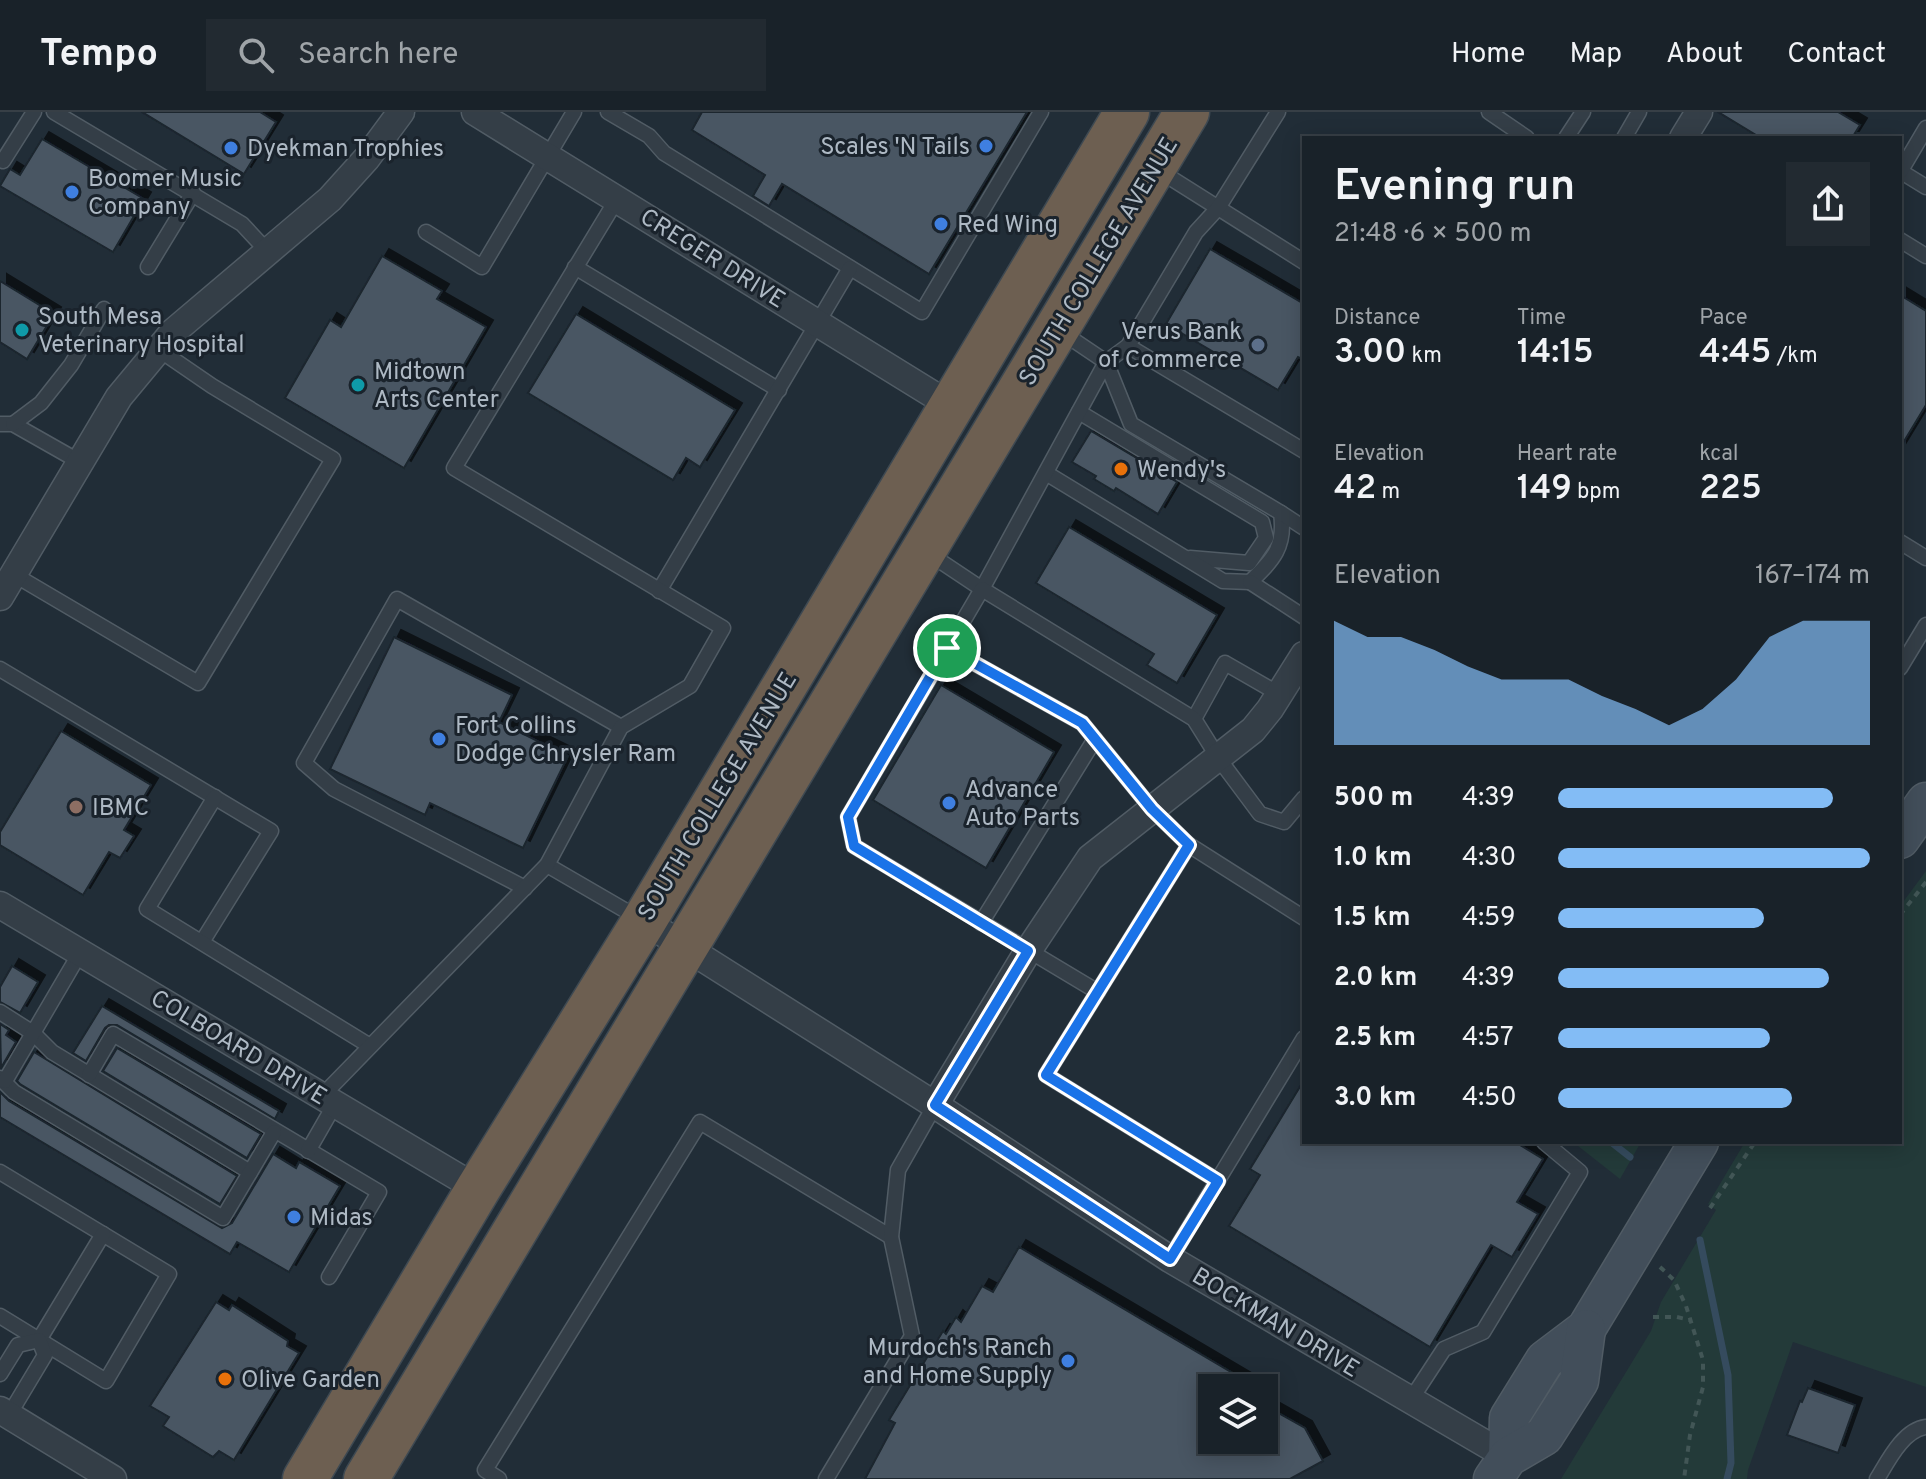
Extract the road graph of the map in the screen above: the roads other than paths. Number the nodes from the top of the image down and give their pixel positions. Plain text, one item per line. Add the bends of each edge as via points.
1 (34, 112) edge
2 (54, 112) edge
3 (401, 112) edge
4 (475, 112) edge
5 (574, 112) edge
6 (608, 112) edge
7 (1041, 112) edge
8 (1187, 112) edge
9 (1278, 112) edge
10 (1489, 112) edge
11 (1583, 112) edge
12 (1639, 112) edge
13 (1699, 112) edge
14 (1926, 128) edge
15 (1117, 129) edge
16 (1524, 136) edge
17 (1567, 136) edge
18 (1625, 136) edge
19 (1684, 136) edge
20 (547, 156) junction
21 (3, 161) dead end
22 (1154, 167) junction
23 (1902, 169) edge
24 (1902, 173) edge
25 (1926, 187) edge
26 (193, 193) junction
27 (617, 199) junction
28 (1218, 208) junction
29 (426, 232) dead end
30 (1902, 241) edge
31 (268, 252) junction
32 (1926, 256) edge
33 (1302, 261) edge
34 (148, 267) dead end
35 (575, 267) junction
36 (850, 268) junction
37 (104, 309) dead end
38 (817, 323) junction
39 (1057, 329) junction
40 (1128, 346) junction
41 (158, 349) junction
42 (1106, 362) junction
43 (779, 390) junction
44 (951, 404) junction
45 (1079, 412) junction
46 (6, 424) edge
47 (1302, 450) edge
48 (80, 462) junction
49 (1046, 473) junction
50 (1281, 513) junction
51 (1302, 527) edge
52 (1902, 543) edge
53 (925, 551) junction
54 (1185, 558) junction
55 (1926, 558) edge
56 (1250, 582) junction
57 (6, 586) edge
58 (982, 589) junction
59 (659, 591) junction
60 (1302, 616) edge
61 (880, 625) junction
62 (1926, 625) edge
63 (947, 648) junction
64 (1302, 658) edge
65 (1902, 665) edge
66 (0, 669) edge
67 (1279, 694) junction
68 (1194, 719) junction
69 (621, 727) junction
70 (1095, 739) junction
71 (1219, 759) junction
72 (215, 797) junction
73 (1302, 800) edge
74 (1926, 802) edge
75 (1152, 809) junction
76 (1902, 836) edge
77 (1189, 845) junction
78 (547, 865) junction
79 (525, 888) junction
80 (0, 905) edge
81 (1302, 917) edge
82 (644, 921) junction
83 (981, 923) junction
84 (202, 942) junction
85 (687, 947) junction
86 (1028, 951) junction
87 (80, 953) junction
88 (1098, 992) junction
89 (0, 1012) edge
90 (33, 1033) junction
91 (1302, 1041) edge
92 (370, 1046) junction
93 (89, 1075) junction
94 (2, 1079) edge
95 (328, 1100) junction
96 (935, 1105) junction
97 (274, 1132) junction
98 (1546, 1144) edge
99 (1698, 1144) edge
100 (308, 1151) junction
101 (0, 1172) edge
102 (250, 1172) junction
103 (1218, 1181) junction
104 (478, 1189) junction
105 (103, 1234) junction
106 (891, 1237) junction
107 (1170, 1259) junction
108 (329, 1277) dead end
109 (0, 1316) edge
110 (39, 1340) junction
111 (0, 1374) edge
112 (1410, 1401) junction
113 (4, 1413) edge
114 (1926, 1427) edge
115 (1500, 1468) edge
116 (113, 1479) edge
117 (305, 1479) edge
118 (366, 1479) edge
119 (499, 1479) edge
120 (826, 1479) edge
121 (1877, 1479) edge

1 - 21 lane
2 - 26 lane
3 - 31 street via 330,199
4 - 20 street, CREGER DRIVE
5 - 20 lane
6 - 36 lane via 649,136 664,153
7 - 36 lane via 922,312
8 - 22 highway, SOUTH COLLEGE AVENUE
9 - 28 lane
10 - 16 lane
11 - 17 lane
12 - 18 lane
13 - 19 street
14 - 23 lane
15 - 39 highway via 1048,299
15 - 44 highway, SOUTH COLLEGE AVENUE
20 - 27 street, CREGER DRIVE
20 - 29 lane via 482,267
22 - 28 lane
22 - 39 highway, SOUTH COLLEGE AVENUE
24 - 25 lane
26 - 31 lane via 242,224
26 - 34 lane
27 - 35 lane
27 - 38 street, CREGER DRIVE
28 - 33 lane
28 - 40 lane via 1196,232
30 - 32 lane
31 - 41 street
35 - 43 lane
35 - 59 lane via 454,468
36 - 38 lane
37 - 46 lane via 41,403
38 - 43 lane
38 - 44 street, CREGER DRIVE
39 - 42 lane
39 - 53 highway, SOUTH COLLEGE AVENUE
40 - 42 lane
40 - 47 lane
41 - 48 street via 119,397
41 - 57 lane via 333,459 198,683
42 - 45 lane
42 - 50 lane via 1131,424
43 - 59 lane
44 - 61 highway via 959,426 957,446 883,568 876,597
44 - 82 highway, SOUTH COLLEGE AVENUE
45 - 49 lane
45 - 54 lane via 1262,522 1266,538 1249,563
46 - 48 lane
48 - 57 street
49 - 54 lane
49 - 58 lane
50 - 51 lane
50 - 56 lane via 1283,529 1274,559
52 - 55 lane
53 - 58 lane
53 - 61 highway, SOUTH COLLEGE AVENUE
54 - 56 lane via 1223,581
56 - 60 lane
58 - 63 lane
58 - 68 lane
59 - 69 lane via 723,628 690,686
61 - 85 highway, SOUTH COLLEGE AVENUE
62 - 65 lane
63 - 70 lane via 1082,723
63 - 83 lane via 848,817 854,846
64 - 67 street
66 - 72 lane
67 - 68 lane via 1225,663
67 - 71 street via 1253,730
68 - 71 lane
69 - 78 lane
69 - 79 lane via 397,599 304,763 334,789
70 - 75 lane
70 - 83 lane
71 - 73 lane via 1260,814 1284,822
71 - 75 street
72 - 84 lane via 147,909
72 - 84 lane via 271,831
74 - 76 street
75 - 77 lane
75 - 86 street via 1090,858
77 - 81 lane
77 - 88 lane
78 - 79 lane
78 - 82 lane
79 - 92 lane
80 - 87 street, COLBOARD DRIVE
82 - 85 street, BOCKMAN DRIVE
82 - 104 highway, SOUTH COLLEGE AVENUE
83 - 86 lane
84 - 92 lane
85 - 96 street, BOCKMAN DRIVE
85 - 118 highway, SOUTH COLLEGE AVENUE
86 - 88 lane
86 - 96 street
87 - 90 lane
87 - 95 street, COLBOARD DRIVE
88 - 103 lane via 1046,1075
89 - 90 lane
90 - 93 lane
90 - 94 lane
91 - 103 lane
92 - 95 lane
93 - 97 lane via 113,1034
93 - 102 lane
94 - 102 lane via 14,1092 223,1218
95 - 100 lane
95 - 104 street, COLBOARD DRIVE
96 - 106 lane via 898,1170
96 - 107 street, BOCKMAN DRIVE
97 - 100 lane
97 - 102 lane
98 - 112 lane via 1580,1172 1483,1332 1444,1349
99 - 115 street via 1586,1329 1579,1381 1544,1436
100 - 108 lane via 379,1192
101 - 105 lane
103 - 107 lane
104 - 117 highway, SOUTH COLLEGE AVENUE
105 - 110 lane
105 - 110 lane via 169,1274 106,1381
106 - 119 lane via 700,1122 485,1470
106 - 120 lane via 912,1336
107 - 112 street, BOCKMAN DRIVE
109 - 110 lane
110 - 111 lane via 18,1345
110 - 113 lane via 45,1355
112 - 115 street, BOCKMAN DRIVE
113 - 116 street
114 - 121 lane via 1907,1437

